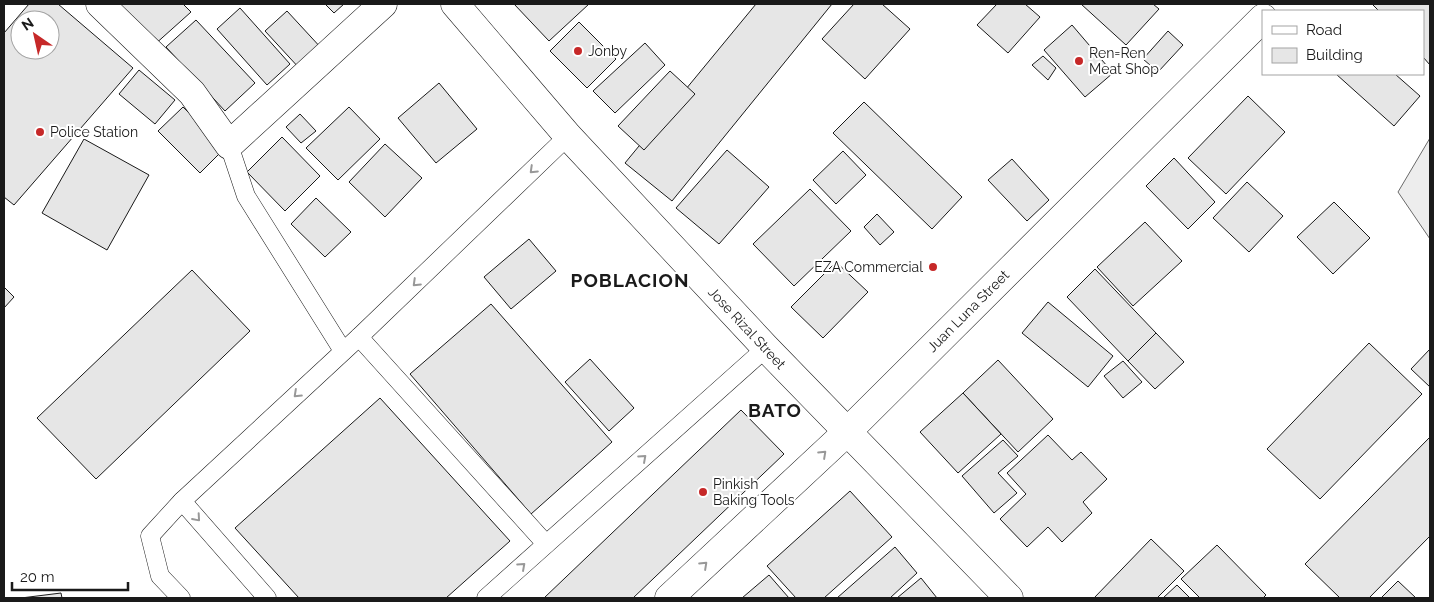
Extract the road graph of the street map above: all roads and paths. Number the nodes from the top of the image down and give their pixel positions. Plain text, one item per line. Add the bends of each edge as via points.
1 (100, 4) edge
2 (383, 4) edge
3 (455, 4) edge
4 (1262, 19) edge
5 (568, 136) junction
6 (228, 145) junction
7 (359, 337) junction
8 (766, 348) junction
9 (343, 351) junction
10 (847, 432) junction
11 (182, 501) junction
12 (546, 544) junction
13 (181, 598) edge
14 (268, 598) edge
15 (486, 598) edge
16 (669, 598) edge
17 (1009, 598) edge

1 - 6 main road via 192,93
2 - 6 main road
3 - 5 main road, Jose Rizal Street
4 - 10 main road, Juan Luna Street
5 -> 7 lane
5 - 8 main road, Jose Rizal Street
6 - 9 lane via 246,196
7 - 9 lane
7 - 12 lane
8 - 10 main road, Jose Rizal Street
12 -> 8 lane
9 -> 11 lane
16 -> 10 main road, Juan Luna Street
10 - 17 main road, Jose Rizal Street
11 - 13 lane via 150,536 160,576
11 -> 14 lane
15 -> 12 lane

